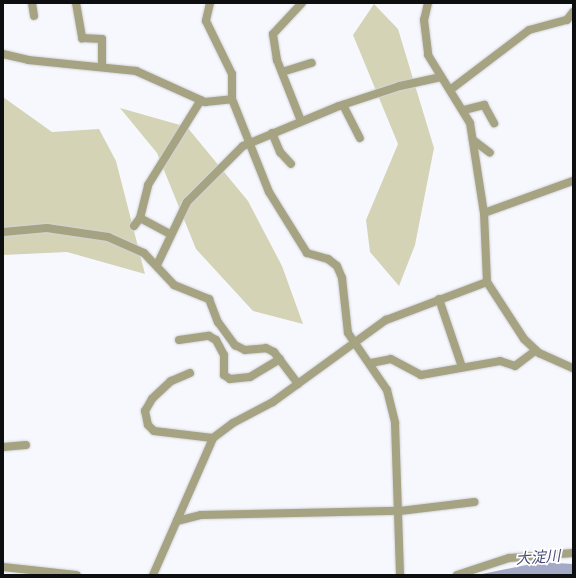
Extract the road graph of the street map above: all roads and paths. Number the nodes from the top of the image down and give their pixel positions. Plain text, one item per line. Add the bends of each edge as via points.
1 (32, 3) edge
2 (76, 3) edge
3 (210, 3) edge
4 (302, 3) edge
5 (428, 3) edge
6 (573, 12) edge
7 (34, 16) dead end
8 (3, 54) edge
9 (312, 63) dead end
10 (102, 67) junction
11 (282, 72) junction
12 (441, 77) junction
13 (450, 90) junction
14 (232, 99) junction
15 (201, 100) junction
16 (341, 106) junction
17 (464, 110) junction
18 (301, 121) junction
19 (494, 123) dead end
20 (345, 125) dead end
21 (272, 133) junction
22 (360, 138) dead end
23 (472, 140) junction
24 (251, 142) junction
25 (490, 153) dead end
26 (291, 164) dead end
27 (573, 181) edge
28 (484, 213) junction
29 (140, 218) junction
30 (134, 226) dead end
31 (3, 232) edge
32 (170, 234) junction
33 (157, 265) junction
34 (487, 282) junction
35 (439, 299) junction
36 (179, 340) dead end
37 (355, 342) junction
38 (536, 350) junction
39 (280, 359) junction
40 (371, 363) junction
41 (462, 366) junction
42 (573, 368) edge
43 (190, 373) dead end
44 (298, 384) junction
45 (213, 438) junction
46 (26, 445) dead end
47 (3, 447) edge
48 (474, 502) dead end
49 (400, 510) junction
50 (177, 521) junction
51 (573, 553) edge
52 (3, 567) edge
53 (77, 575) edge
54 (153, 575) edge
55 (400, 575) edge
56 (457, 575) edge

1 - 7 street
2 - 10 street via 82,38 102,39
3 - 14 street via 206,21 232,74
4 - 11 street via 273,34 276,60
5 - 12 street via 424,40 428,55
6 - 13 street via 566,20 529,30
8 - 10 street via 28,60
9 - 11 street
10 - 15 street via 136,71
11 - 18 street
12 - 13 street
12 - 16 street
13 - 17 street
14 - 15 street
14 - 24 street
15 - 29 street via 148,185
16 - 18 street
16 - 20 street
16 - 22 street
17 - 19 street via 484,105
17 - 23 street
18 - 21 street
21 - 24 street
21 - 26 street via 280,152
23 - 25 street
23 - 28 street
24 - 32 street via 187,202
24 - 37 street via 269,192 299,243 307,253 328,259 337,266 342,278 344,322
27 - 28 street
28 - 34 street
29 - 30 street
29 - 32 street
31 - 33 street via 47,228 108,236 144,253
32 - 33 street via 162,260
33 - 39 street via 174,285 203,294 209,299 218,322 235,345 245,350 266,348
34 - 35 street
34 - 38 street
35 - 37 street via 386,320
35 - 41 street
36 - 39 street via 209,336 216,340 224,355 224,375 230,379 250,377
37 - 40 street
37 - 44 street
38 - 41 street via 515,366 500,361
38 - 42 street
39 - 44 street
40 - 41 street via 391,359 421,375
40 - 49 street via 385,384 395,423
43 - 45 street via 171,381 152,399 145,411 148,425 154,431
44 - 45 street
45 - 50 street
46 - 47 street
48 - 49 street
49 - 50 street via 237,513
49 - 55 street
50 - 54 street
51 - 56 street via 508,558
52 - 53 street

